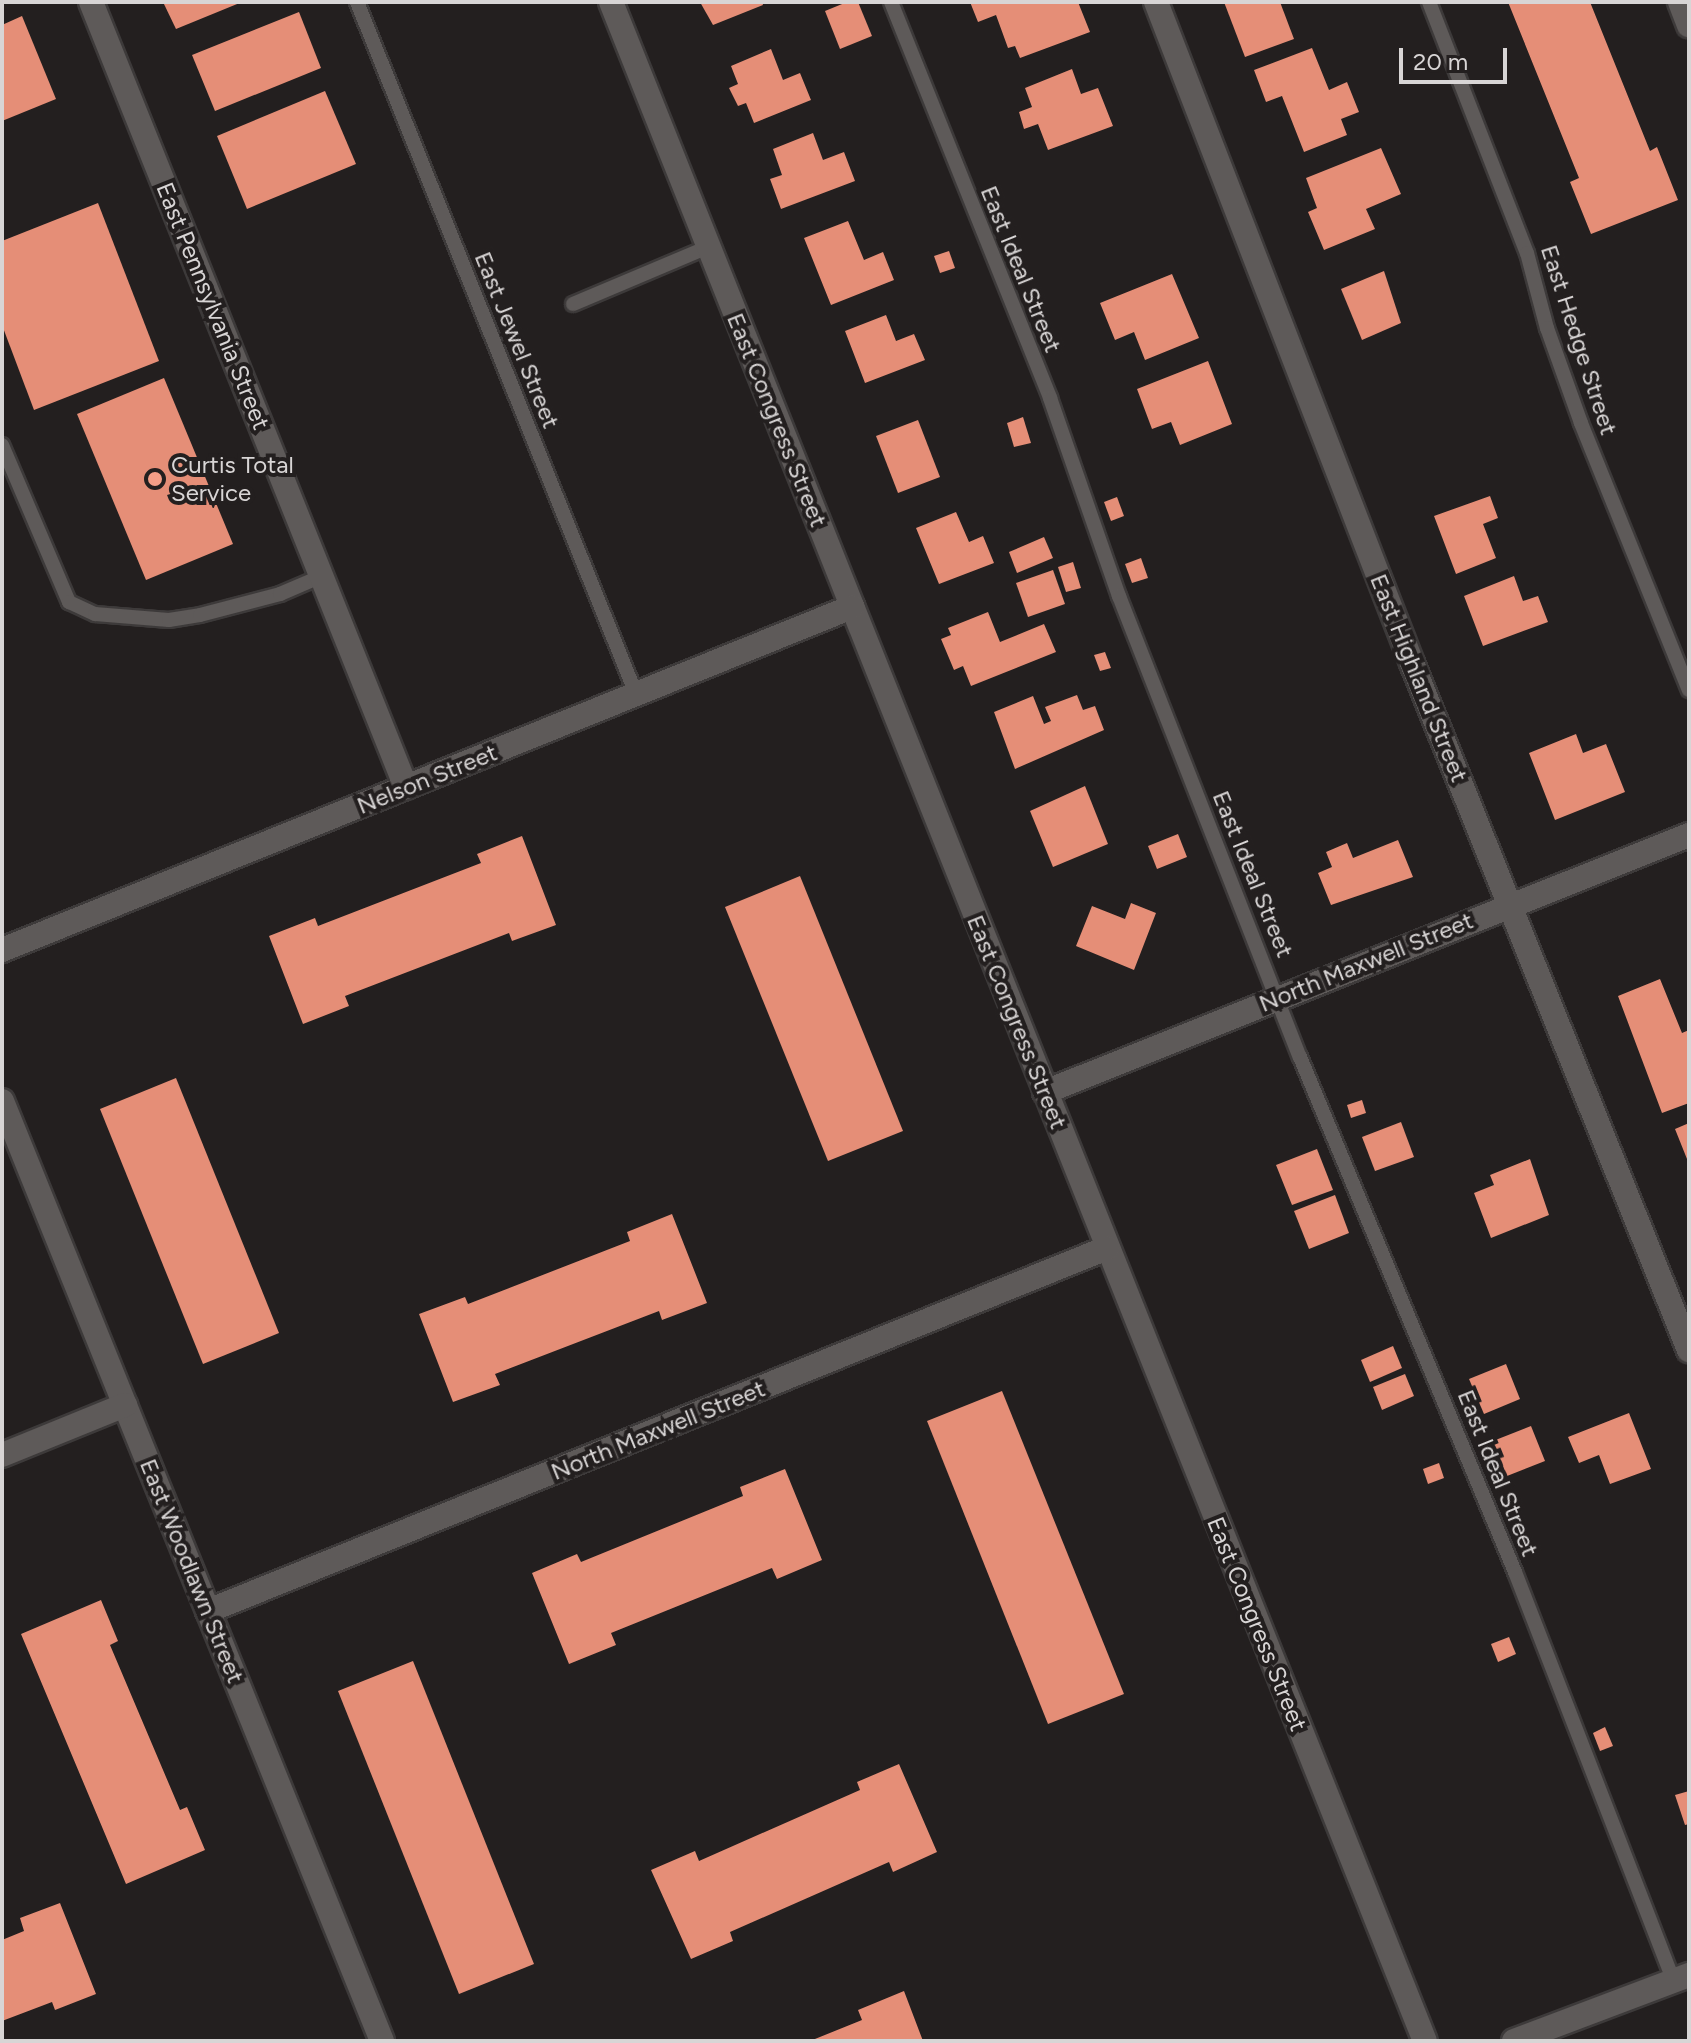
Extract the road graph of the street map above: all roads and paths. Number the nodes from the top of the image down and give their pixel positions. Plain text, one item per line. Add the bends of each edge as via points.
1 (91, 2) edge
2 (357, 2) edge
3 (611, 2) edge
4 (891, 2) edge
5 (1156, 2) edge
6 (1429, 2) edge
7 (1680, 2) edge
8 (1689, 25) edge
9 (708, 247) junction
10 (573, 304) dead end
11 (2, 445) edge
12 (322, 576) junction
13 (852, 607) junction
14 (1689, 690) edge
15 (636, 694) junction
16 (406, 787) junction
17 (1689, 835) edge
18 (1509, 903) junction
19 (2, 950) edge
20 (1279, 998) junction
21 (1045, 1092) junction
22 (2, 1101) edge
23 (1107, 1248) junction
24 (1689, 1350) edge
25 (125, 1405) junction
26 (2, 1455) edge
27 (208, 1611) junction
28 (1681, 1978) edge
29 (382, 2041) edge
30 (1425, 2041) edge
31 (1514, 2041) edge

1 - 12 street, East Pennsylvania Street
2 - 15 lane, East Jewel Street
3 - 9 street, East Congress Street
4 - 20 lane, East Ideal Street via 1050,398 1119,596
5 - 18 street, East Highland Street
6 - 14 lane, East Hedge Street via 1527,253 1581,423
7 - 8 street
9 - 10 lane
9 - 13 street, East Congress Street
11 - 12 lane via 69,602 95,614 169,620 200,615 280,594
12 - 16 street, East Pennsylvania Street
13 - 15 street, Nelson Street
13 - 21 street, East Congress Street
15 - 16 street, Nelson Street
16 - 19 street, Nelson Street
17 - 18 street, North Maxwell Street
18 - 20 street, North Maxwell Street
18 - 24 street, East Highland Street
20 - 21 street, North Maxwell Street
20 - 28 lane, East Ideal Street
21 - 23 street, East Congress Street
22 - 25 street, East Woodlawn Street
23 - 27 street, North Maxwell Street
23 - 30 street, East Congress Street
25 - 26 street
25 - 27 street, East Woodlawn Street
27 - 29 street, East Woodlawn Street
28 - 31 street

